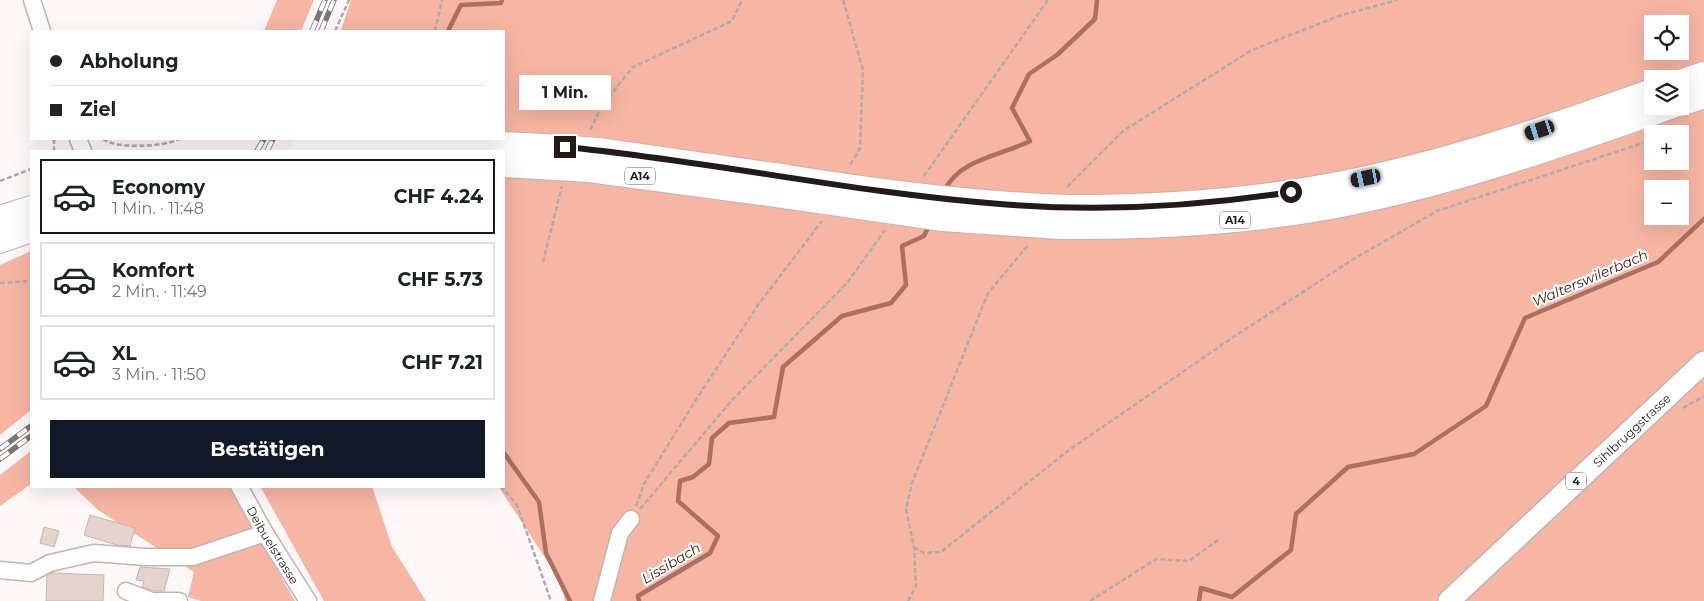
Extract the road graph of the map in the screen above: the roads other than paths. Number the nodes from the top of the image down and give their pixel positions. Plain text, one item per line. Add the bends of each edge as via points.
1 (32, 0) edge
2 (42, 30) edge
3 (1704, 74) edge
4 (1689, 79) edge
5 (1644, 94) edge
6 (1704, 96) edge
7 (1689, 101) edge
8 (1646, 115) edge
9 (315, 150) edge
10 (591, 152) junction
11 (505, 165) edge
12 (30, 208) edge
13 (1065, 217) junction
14 (0, 218) edge
15 (30, 230) edge
16 (0, 240) edge
17 (1704, 362) edge
18 (240, 488) edge
19 (631, 520) road end
20 (265, 533) junction
21 (0, 570) edge
22 (126, 591) dead end
23 (152, 601) edge
24 (156, 601) edge
25 (179, 601) edge
26 (308, 601) edge
27 (602, 601) edge
28 (1449, 601) edge

1 - 2 street
3 - 4 highway
5 - 13 highway, A14 via 1462,154 1347,183 1271,195
6 - 7 highway
8 - 13 highway, A14 via 1481,170 1331,207 1191,224
9 - 10 highway, A14, bridge via 462,142
10 - 11 highway, A14, bridge
10 - 13 highway, A14, bridge via 951,220
12 - 14 highway
15 - 16 highway
17 - 28 main road, Sihlbruggstrasse / 4
18 - 20 street, Deibuelstrasse
19 - 27 street via 620,533
20 - 21 street via 193,557 94,553 50,563 31,573
20 - 26 street, Deibuelstrasse
22 - 23 street
24 - 25 street

